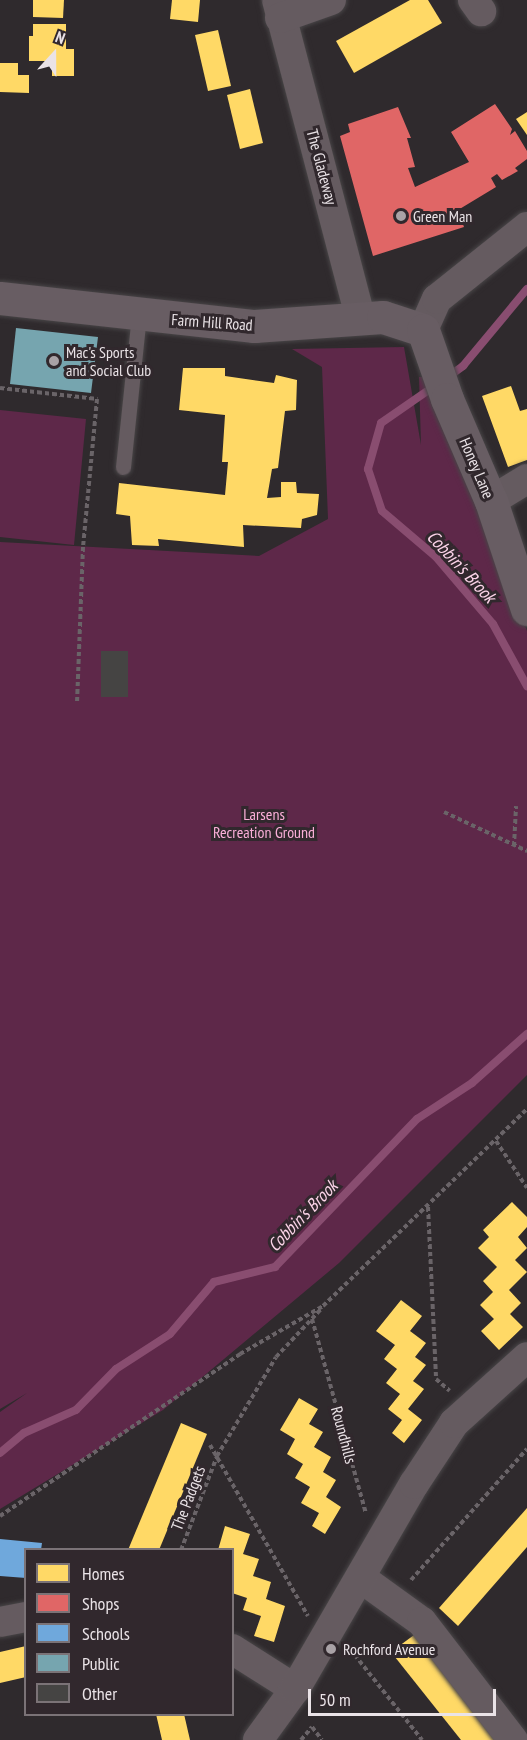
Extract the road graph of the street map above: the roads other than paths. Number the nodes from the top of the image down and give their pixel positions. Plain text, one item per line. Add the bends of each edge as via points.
1 (331, 0) edge
2 (279, 9) edge
3 (527, 227) edge
4 (0, 298) edge
5 (139, 315) junction
6 (360, 317) junction
7 (423, 330) junction
8 (123, 467) dead end
9 (527, 479) edge
10 (491, 501) junction
11 (527, 609) edge
12 (527, 1357) edge
13 (361, 1578) junction
14 (24, 1617) edge
15 (0, 1622) edge
16 (234, 1650) edge
17 (295, 1689) junction
18 (258, 1740) edge
19 (513, 1740) edge

1 - 2 street, The Gladeway
2 - 6 street, The Gladeway
3 - 7 street via 437,298
4 - 5 street, Farm Hill Road
5 - 6 street, Farm Hill Road via 254,326
5 - 8 lane
6 - 7 street, Farm Hill Road via 383,317
7 - 10 street, Honey Lane via 432,362
9 - 10 street
10 - 11 street, Honey Lane
12 - 13 street via 454,1423
13 - 17 street
13 - 19 street via 422,1622
14 - 15 street
16 - 17 street
17 - 18 street

